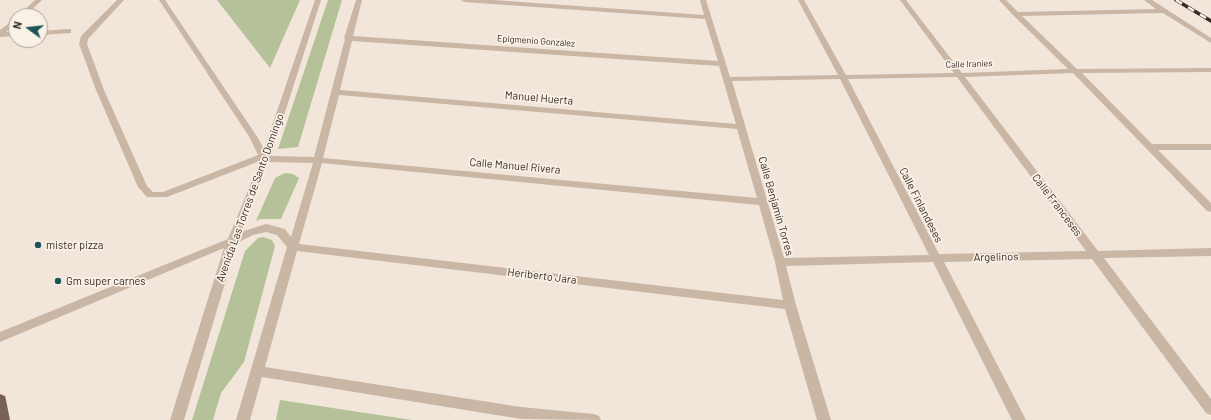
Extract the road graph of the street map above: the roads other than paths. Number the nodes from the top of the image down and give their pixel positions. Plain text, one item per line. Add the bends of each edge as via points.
1 (39, 0) edge
2 (121, 0) edge
3 (162, 0) edge
4 (318, 0) edge
5 (359, 0) edge
6 (464, 0) edge
7 (702, 0) edge
8 (802, 0) edge
9 (903, 0) edge
10 (1002, 0) edge
11 (1148, 0) edge
12 (30, 8) edge
13 (1164, 11) junction
14 (1015, 14) junction
15 (707, 17) junction
16 (8, 28) edge
17 (68, 31) dead end
18 (48, 32) edge
19 (0, 35) edge
20 (348, 38) junction
21 (1211, 41) edge
22 (722, 64) junction
23 (1211, 70) edge
24 (1075, 71) junction
25 (960, 75) junction
26 (843, 77) junction
27 (727, 79) junction
28 (336, 92) junction
29 (741, 127) junction
30 (1211, 146) edge
31 (1150, 147) junction
32 (264, 158) junction
33 (318, 160) junction
34 (762, 202) junction
35 (1211, 209) edge
36 (232, 241) junction
37 (293, 248) junction
38 (1211, 252) edge
39 (1095, 254) junction
40 (935, 258) junction
41 (780, 262) junction
42 (790, 305) junction
43 (0, 337) edge
44 (256, 371) junction
45 (0, 400) edge
46 (1211, 410) edge
47 (518, 416) edge
48 (3, 420) edge
49 (178, 420) edge
50 (243, 420) edge
51 (594, 420) edge
52 (824, 420) edge
53 (1019, 420) edge

1 - 12 street
2 - 32 street via 84,38 82,44 141,183 150,194 164,195
3 - 32 street via 242,120
4 - 32 street, Avenida Las Torres de Santo Domingo
5 - 20 street
6 - 15 street
7 - 15 street, Calle Benjamín Torres
8 - 26 street, Calle Finlandeses
9 - 25 street, Calle Franceses
10 - 14 street
11 - 13 street
13 - 14 street
13 - 21 street
14 - 24 street
15 - 22 street, Calle Benjamín Torres
16 - 19 street
17 - 18 street
20 - 22 street, Epigmenio González
20 - 28 street
22 - 27 street, Calle Benjamín Torres
23 - 24 street, Calle Iraníes
24 - 25 street, Calle Iraníes
24 - 31 street
25 - 26 street, Calle Iraníes
25 - 39 street, Calle Franceses
26 - 27 street, Calle Iraníes
26 - 40 street, Calle Finlandeses
27 - 29 street, Calle Benjamín Torres
28 - 29 street, Manuel Huerta
28 - 33 street
29 - 34 street, Calle Benjamín Torres
30 - 31 street
31 - 35 street
32 - 33 street, Calle Manuel Rivera
32 - 36 street, Avenida Las Torres de Santo Domingo
33 - 34 street, Calle Manuel Rivera
33 - 37 street
34 - 41 street, Calle Benjamín Torres
36 - 37 street via 266,228 281,232
36 - 43 street
36 - 49 street, Avenida Las Torres de Santo Domingo
37 - 42 street, Heriberto Jara
37 - 44 street
38 - 39 street, Argelinos
39 - 40 street, Argelinos
39 - 46 street, Calle Franceses
40 - 41 street, Argelinos
40 - 53 street, Calle Finlandeses
41 - 42 street, Calle Benjamín Torres
42 - 52 street, Calle Benjamín Torres
44 - 47 street
44 - 50 street
45 - 48 main road
47 - 51 street

